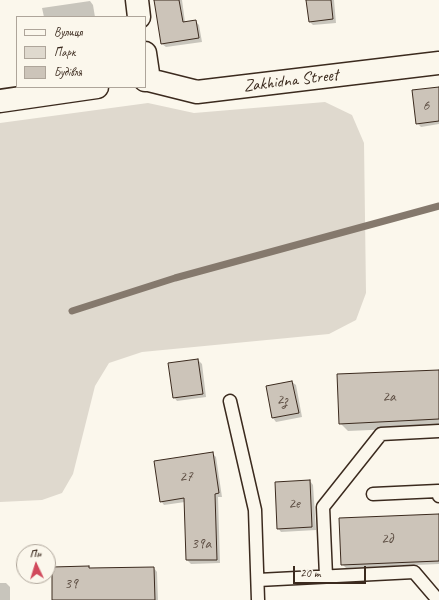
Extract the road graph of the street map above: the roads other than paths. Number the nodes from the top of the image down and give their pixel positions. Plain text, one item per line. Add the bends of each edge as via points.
1 (137, 0) edge
2 (139, 16) edge
3 (439, 64) edge
4 (146, 66) edge
5 (147, 80) edge
6 (90, 88) edge
7 (0, 101) edge
8 (230, 401) dead end
9 (439, 431) edge
10 (373, 494) dead end
11 (439, 496) edge
12 (326, 576) junction
13 (258, 580) junction
14 (258, 600) edge
15 (438, 600) edge

1 - 2 street
3 - 5 street, Zakhidna Street via 197,92
4 - 5 street
6 - 7 street
8 - 13 lane via 255,510
9 - 12 lane via 381,434 323,507
10 - 11 lane via 438,491
12 - 13 lane
12 - 15 lane via 414,572
13 - 14 lane

